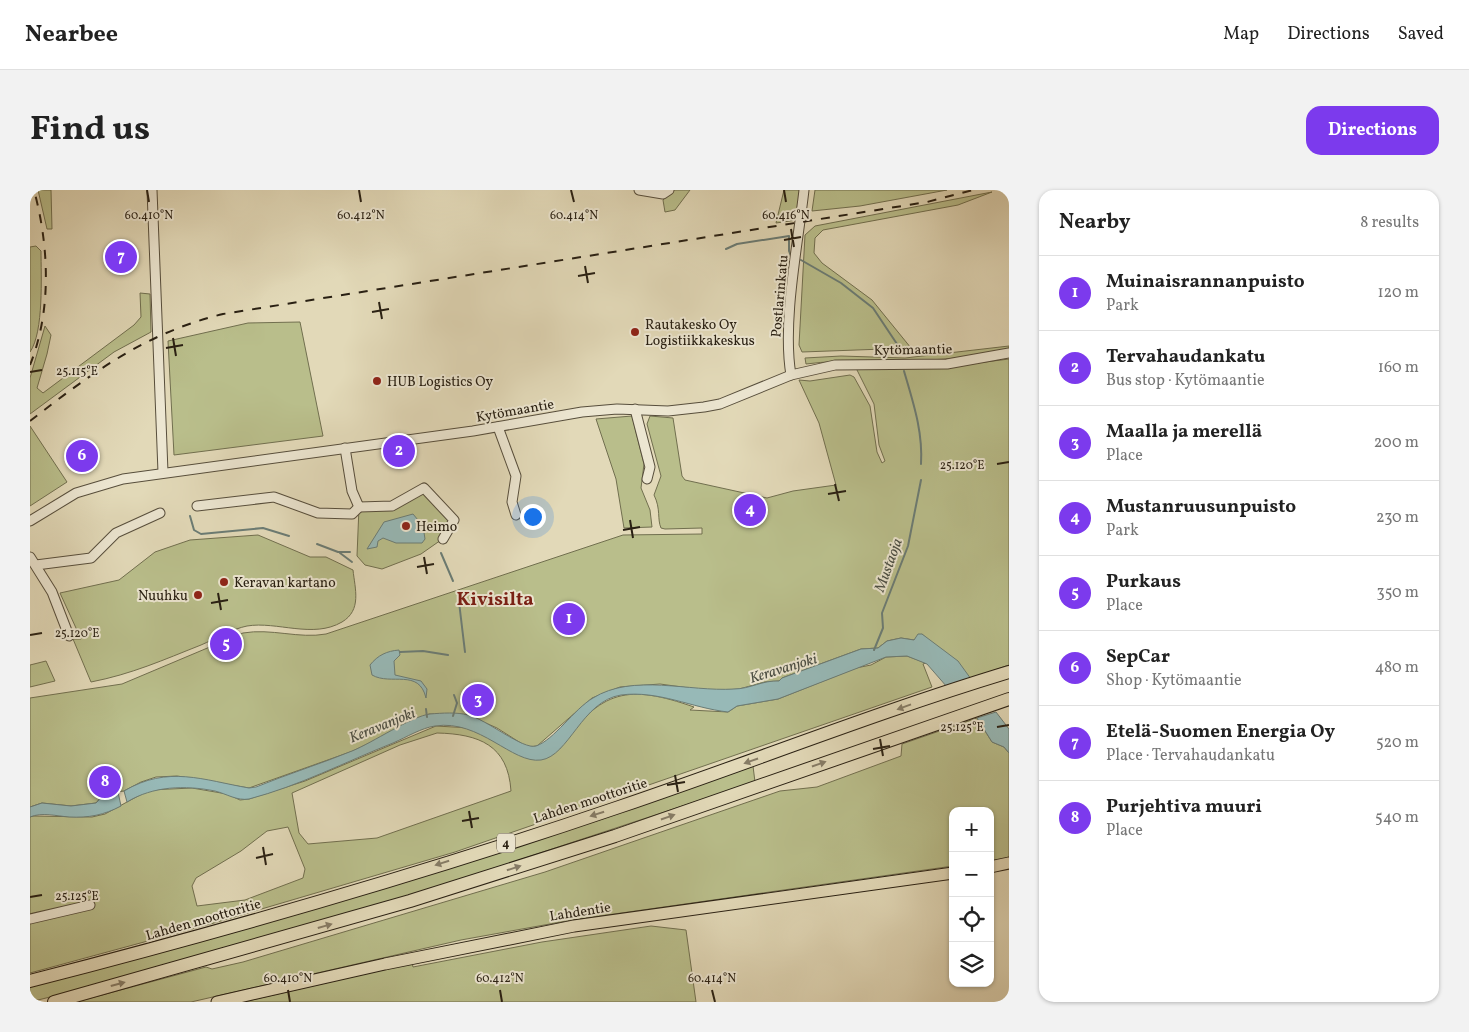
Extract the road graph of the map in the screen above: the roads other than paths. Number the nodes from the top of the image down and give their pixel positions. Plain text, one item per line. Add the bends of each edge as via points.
1 (152, 190) edge
2 (639, 190) edge
3 (669, 190) edge
4 (804, 190) edge
5 (1009, 354) edge
6 (791, 375) junction
7 (635, 409) junction
8 (498, 427) junction
9 (345, 448) junction
10 (163, 472) junction
11 (647, 479) dead end
12 (198, 506) dead end
13 (359, 507) junction
14 (160, 513) dead end
15 (516, 515) dead end
16 (30, 521) edge
17 (443, 539) dead end
18 (30, 557) edge
19 (36, 565) junction
20 (69, 636) dead end
21 (1009, 672) edge
22 (1003, 701) edge
23 (1009, 863) edge
24 (994, 867) edge
25 (994, 868) edge
26 (1009, 869) edge
27 (949, 875) edge
28 (90, 905) dead end
29 (30, 919) edge
30 (30, 980) edge
31 (54, 1002) edge
32 (217, 1002) edge

1 - 10 street
2 - 3 street via 663,194
4 - 6 street, Postlarinkatu via 789,326
5 - 6 street, Kytömaantie via 947,364 835,365
6 - 7 street, Kytömaantie via 720,404 668,411
7 - 8 street, Kytömaantie via 582,412
7 - 11 street via 650,467
8 - 9 street, Kytömaantie
8 - 15 street via 516,476 512,502
9 - 10 street, Kytömaantie
9 - 13 street via 352,491
10 - 16 street, Kytömaantie via 91,488 62,500
12 - 13 street via 274,497 318,513 352,514
13 - 17 street via 392,506 424,488 454,520
14 - 19 street via 116,533 91,558
18 - 19 street
19 - 20 street via 52,592
21 -> 30 highway, Lahden moottoritie / 4 via 616,808 457,859 261,918
31 -> 22 highway, 4 via 410,901 587,845
23 - 24 main road
25 - 26 main road
27 - 32 main road, Lahdentie via 574,926
28 - 29 street

